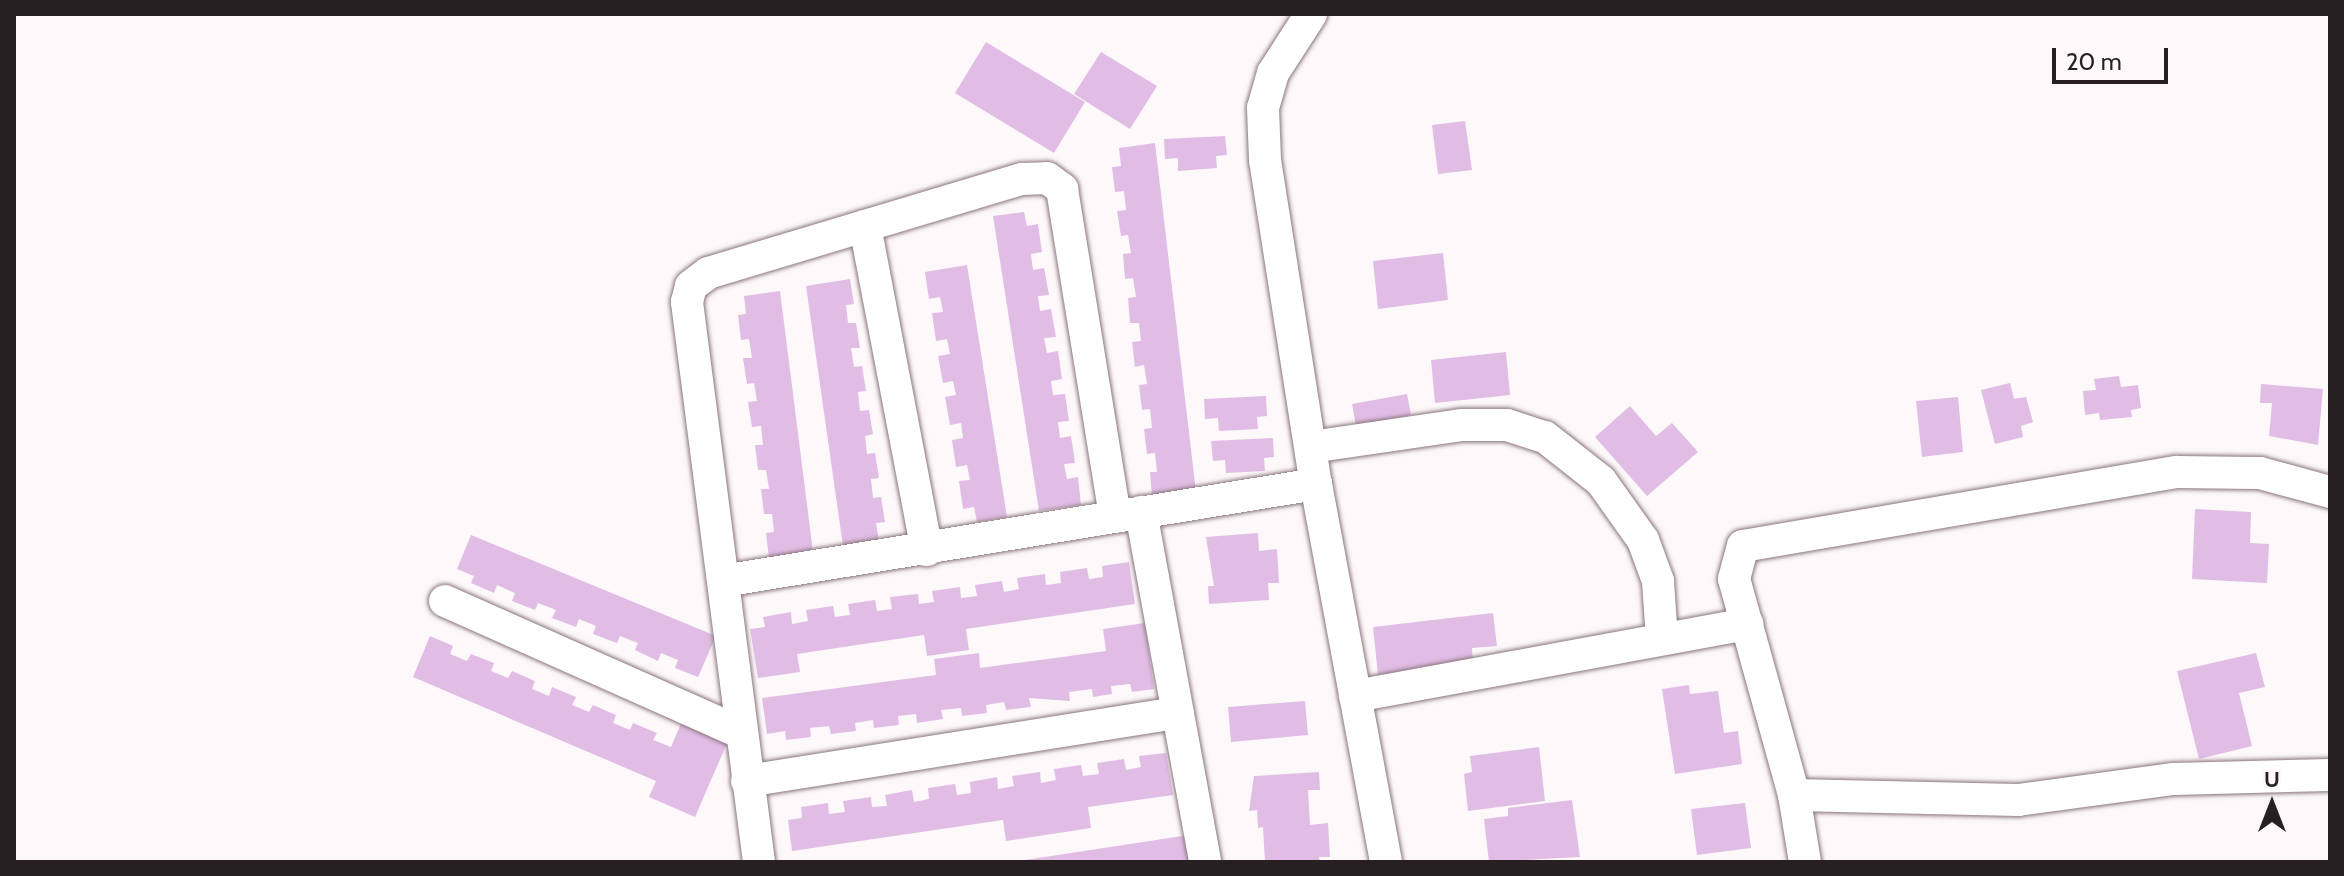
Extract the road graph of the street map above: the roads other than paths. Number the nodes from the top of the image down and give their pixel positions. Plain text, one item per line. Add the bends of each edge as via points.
1 (1297, 18) edge
2 (865, 226) junction
3 (1311, 447) junction
4 (1316, 484) junction
5 (2330, 492) edge
6 (1128, 514) junction
7 (927, 550) junction
8 (723, 581) junction
9 (445, 601) dead end
10 (1747, 624) junction
11 (1662, 639) junction
12 (1355, 696) junction
13 (1178, 713) junction
14 (742, 733) junction
15 (2330, 775) edge
16 (747, 781) junction
17 (1794, 795) junction
18 (759, 862) edge
19 (1205, 862) edge
20 (1386, 862) edge
21 (1805, 862) edge

1 - 3 street via 1263,108 1265,160
2 - 6 street via 1022,179 1047,178 1062,189
2 - 7 street
2 - 8 street via 708,273 691,286 687,302
3 - 4 street
3 - 11 street via 1462,425 1507,425 1545,437 1601,481 1643,540 1658,581
4 - 6 street
4 - 12 street
5 - 10 street via 2260,473 2177,472 2069,494 1793,534 1743,546 1734,579
6 - 7 street
6 - 13 street
7 - 8 street
8 - 14 street
9 - 14 street
10 - 11 street
10 - 17 street
11 - 12 street
12 - 20 street
13 - 16 street
13 - 19 street
14 - 16 street
15 - 17 street via 2174,779 2018,800
16 - 18 street
17 - 21 street

